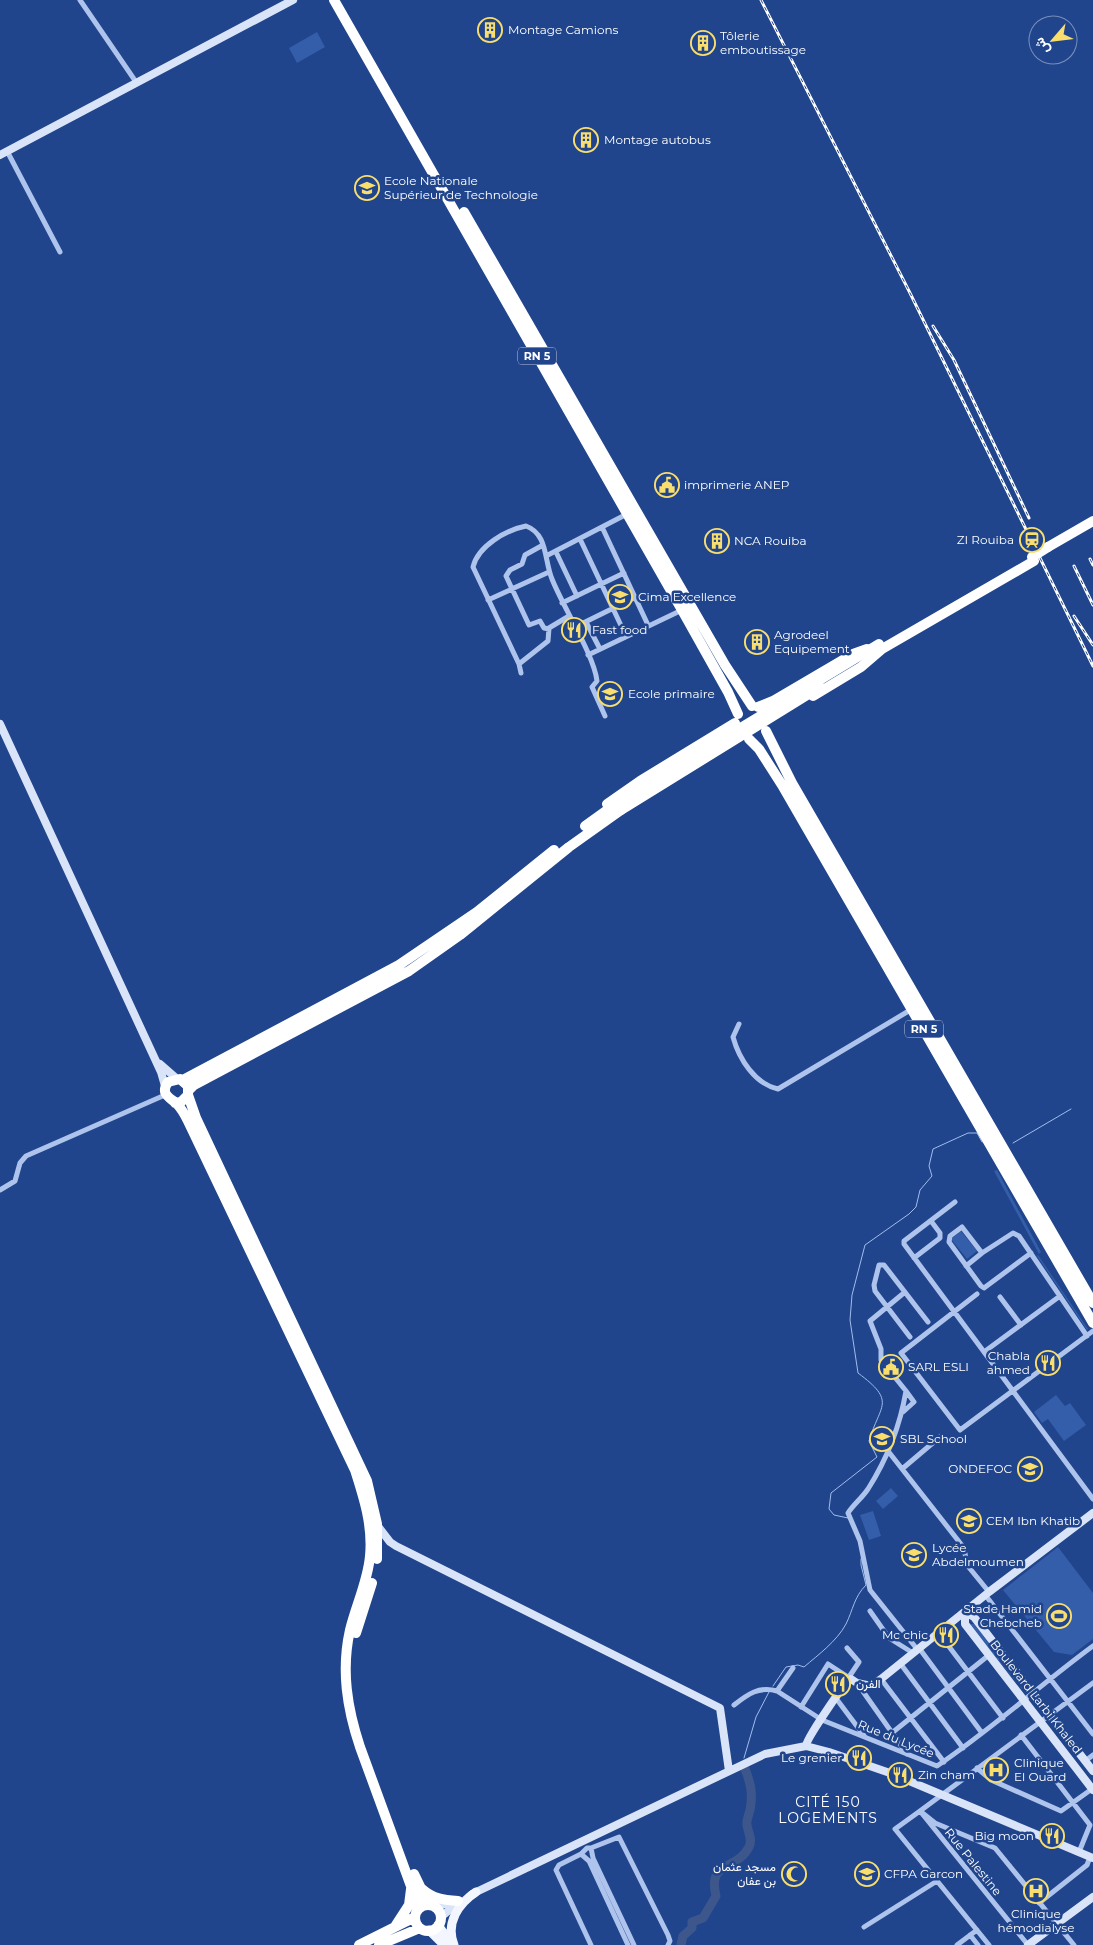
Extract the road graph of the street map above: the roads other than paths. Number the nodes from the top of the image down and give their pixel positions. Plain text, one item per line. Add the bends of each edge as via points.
1 (80, 0) edge
2 (293, 0) edge
3 (334, 0) edge
4 (342, 0) edge
5 (136, 82) junction
6 (4, 153) edge
7 (60, 252) dead end
8 (627, 514) junction
9 (1093, 521) edge
10 (602, 527) junction
11 (1093, 527) edge
12 (580, 539) junction
13 (543, 545) junction
14 (1049, 549) junction
15 (556, 552) junction
16 (546, 556) junction
17 (549, 572) junction
18 (624, 573) junction
19 (601, 584) junction
20 (511, 590) junction
21 (577, 596) junction
22 (636, 597) junction
23 (488, 600) junction
24 (562, 603) junction
25 (613, 608) junction
26 (682, 610) junction
27 (569, 616) junction
28 (586, 622) junction
29 (648, 625) junction
30 (574, 628) junction
31 (549, 629) junction
32 (626, 636) junction
33 (881, 647) junction
34 (600, 650) junction
35 (588, 655) junction
36 (519, 664) junction
37 (521, 673) dead end
38 (755, 707) junction
39 (605, 716) dead end
40 (736, 718) junction
41 (0, 724) edge
42 (767, 728) junction
43 (747, 739) junction
44 (580, 834) junction
45 (912, 1009) junction
46 (739, 1024) dead end
47 (155, 1059) junction
48 (180, 1079) junction
49 (165, 1091) junction
50 (188, 1093) junction
51 (175, 1102) junction
52 (0, 1190) edge
53 (955, 1202) dead end
54 (930, 1221) junction
55 (982, 1253) junction
56 (1031, 1253) junction
57 (914, 1258) junction
58 (966, 1266) junction
59 (1077, 1287) junction
60 (905, 1292) junction
61 (977, 1294) dead end
62 (1060, 1296) junction
63 (1000, 1297) dead end
64 (1093, 1304) edge
65 (887, 1306) junction
66 (954, 1312) junction
67 (928, 1322) dead end
68 (1093, 1323) edge
69 (1021, 1325) junction
70 (1093, 1331) edge
71 (1086, 1336) junction
72 (910, 1337) dead end
73 (984, 1352) junction
74 (906, 1391) junction
75 (1013, 1391) junction
76 (902, 1413) junction
77 (941, 1436) dead end
78 (888, 1451) junction
79 (902, 1468) junction
80 (1093, 1499) edge
81 (1093, 1514) edge
82 (377, 1524) junction
83 (988, 1594) junction
84 (870, 1612) dead end
85 (964, 1612) junction
86 (938, 1632) junction
87 (1093, 1646) edge
88 (847, 1648) dead end
89 (916, 1650) junction
90 (989, 1655) junction
91 (900, 1663) junction
92 (794, 1668) dead end
93 (968, 1672) junction
94 (1050, 1678) junction
95 (881, 1679) junction
96 (852, 1680) junction
97 (1093, 1683) edge
98 (948, 1688) junction
99 (777, 1691) junction
100 (1033, 1694) junction
101 (835, 1698) junction
102 (1024, 1701) junction
103 (929, 1702) junction
104 (1068, 1702) junction
105 (734, 1705) dead end
106 (801, 1706) junction
107 (1049, 1715) junction
108 (911, 1718) junction
109 (1003, 1718) junction
110 (822, 1720) junction
111 (1040, 1721) junction
112 (893, 1732) junction
113 (982, 1733) junction
114 (1093, 1734) edge
115 (1021, 1735) junction
116 (865, 1737) junction
117 (806, 1746) junction
118 (963, 1748) junction
119 (908, 1754) junction
120 (1093, 1755) edge
121 (1085, 1761) junction
122 (944, 1762) junction
123 (978, 1768) junction
124 (728, 1771) junction
125 (1093, 1771) edge
126 (1093, 1789) edge
127 (940, 1795) junction
128 (1073, 1804) junction
129 (920, 1811) junction
130 (591, 1848) junction
131 (1079, 1852) junction
132 (581, 1854) junction
133 (1092, 1858) edge
134 (937, 1881) junction
135 (415, 1884) junction
136 (476, 1892) junction
137 (1093, 1896) edge
138 (460, 1900) junction
139 (1039, 1902) junction
140 (424, 1909) junction
141 (440, 1921) junction
142 (1057, 1923) junction
143 (864, 1927) dead end
144 (392, 1930) junction
145 (977, 1930) junction
146 (428, 1931) junction
147 (408, 1932) junction
148 (970, 1935) junction
149 (670, 1944) edge
150 (359, 1945) edge
151 (379, 1945) edge
152 (444, 1945) edge
153 (453, 1945) edge
154 (591, 1945) edge
155 (628, 1945) edge
156 (634, 1945) edge
157 (957, 1945) edge
158 (978, 1945) edge
159 (989, 1945) edge
160 (1028, 1945) edge
161 (1074, 1945) edge

1 - 5 street
2 - 5 street
3 - 8 highway, RN 5
4 - 38 highway, RN 5 via 705,632
5 - 6 street
6 - 7 street
8 - 10 street
8 - 26 highway, RN 5
9 - 14 highway
10 - 12 street
10 - 18 street
11 - 14 highway
12 - 15 street
12 - 19 street
13 - 16 street
13 - 20 street via 525,555 522,564 506,573
13 - 23 street via 537,532 526,526 482,548 473,567
14 - 33 highway, bridge
15 - 16 street
15 - 21 street
16 - 17 street
17 - 20 street
17 - 24 street
18 - 19 street
18 - 22 street
19 - 21 street
19 - 25 street
20 - 23 street
20 - 31 street via 529,625 540,621 544,628
21 - 24 street
22 - 25 street
22 - 29 street
23 - 36 street
24 - 27 street
25 - 28 street
25 - 32 street
26 - 29 street
26 - 40 highway, RN 5 via 728,692
27 - 30 street
27 - 31 street
28 - 30 street
28 - 34 street
29 - 32 street
30 - 35 street
31 - 36 street via 548,642
32 - 34 street
33 - 38 highway via 853,654 773,701
33 - 42 highway via 861,667
33 - 44 highway, bridge via 619,806
34 - 35 street
35 - 39 street via 597,678 593,691
36 - 37 street
38 - 40 highway via 744,708
38 - 42 highway via 767,716
40 - 43 highway via 738,732
40 - 44 highway via 587,820
41 - 47 street
42 - 43 highway via 759,738
42 - 59 highway, RN 5 via 792,783
43 - 44 highway
43 - 45 highway, RN 5 via 759,749 782,785
44 - 48 highway via 477,912 398,966
44 - 50 highway via 472,926 409,971 194,1085
45 - 46 street via 778,1089 758,1080 737,1050 733,1037
45 - 59 highway, RN 5
47 - 48 street
47 - 49 street
48 - 49 highway via 168,1082
48 - 50 highway
49 - 51 highway
49 - 52 street via 26,1156 20,1163 15,1181
50 - 51 highway via 184,1100
50 - 82 highway via 196,1118 367,1481
51 - 135 highway via 188,1121 355,1470 362,1492 370,1526 370,1557 350,1629 345,1682 360,1747
53 - 54 street
54 - 57 street via 904,1241
54 - 57 street via 940,1233 940,1238
55 - 56 street via 1013,1233
55 - 58 street
55 - 58 street via 964,1228 960,1228 948,1239
56 - 58 street via 984,1288
56 - 62 street
57 - 66 street
59 - 64 highway, RN 5
59 - 68 highway, RN 5
60 - 65 street
60 - 65 street via 884,1265 880,1265 874,1288
60 - 67 street
61 - 66 street
62 - 69 street
62 - 71 street
63 - 69 street
65 - 72 street
65 - 74 street via 871,1318 870,1323 880,1344 881,1360
66 - 73 street
66 - 75 street via 902,1355 960,1430
69 - 73 street
70 - 71 street
71 - 75 street
73 - 75 street
74 - 76 street
74 - 76 street via 914,1402
75 - 80 street
76 - 78 street
77 - 79 street
78 - 79 street
78 - 89 street via 867,1490 848,1514 860,1541 870,1590
79 - 83 street via 964,1548 967,1565
81 - 83 street
82 - 124 street via 396,1546 720,1708
82 - 135 highway via 375,1568 356,1636 351,1681 364,1741
83 - 85 street
83 - 94 street
84 - 89 street via 890,1638
85 - 86 street
85 - 90 street, Boulevard Larbi Khaled via 965,1624
85 - 100 street, Boulevard Larbi Khaled via 974,1617
86 - 89 street
86 - 93 street
87 - 94 street, Rue du Lycée
88 - 96 street via 859,1662
89 - 91 street
89 - 98 street
90 - 93 street
90 - 102 street, Boulevard Larbi Khaled
91 - 95 street
91 - 103 street
92 - 99 street
93 - 98 street
93 - 109 street
94 - 100 street, Rue du Lycée
94 - 104 street
95 - 96 street via 871,1686
95 - 108 street
96 - 101 street
96 - 106 street via 828,1664
96 - 112 street
97 - 104 street
98 - 103 street
98 - 113 street
99 - 105 street, Rue du Lycée via 755,1690
99 - 106 street, Rue du Lycée
100 - 102 street, Rue du Lycée
100 - 107 street, Boulevard Larbi Khaled
101 - 110 street
101 - 116 street
102 - 109 street, Rue du Lycée
102 - 111 street, Boulevard Larbi Khaled
103 - 108 street
103 - 118 street
104 - 107 street
104 - 114 street
106 - 110 street, Rue du Lycée
107 - 111 street
107 - 121 street, Boulevard Larbi Khaled
108 - 112 street
108 - 122 street
109 - 113 street, Rue du Lycée
110 - 116 street, Rue du Lycée
110 - 117 street via 806,1740
111 - 115 street
111 - 126 street, Boulevard Larbi Khaled
112 - 119 street
113 - 118 street, Rue du Lycée
115 - 123 street
115 - 128 street
116 - 119 street, Rue du Lycée
117 - 124 street via 765,1754
117 - 127 street via 890,1773
118 - 122 street, Rue du Lycée
119 - 122 street, Rue du Lycée via 937,1766
120 - 121 street
121 - 125 street, Boulevard Larbi Khaled
123 - 127 street
123 - 128 street via 991,1780 1061,1811
124 - 136 street
126 - 128 street
127 - 129 street
127 - 131 street
128 - 131 street via 1090,1825
129 - 134 street via 895,1829
129 - 139 street via 935,1823 995,1848
129 - 160 street, Rue Palestine
130 - 132 street
130 - 149 street via 619,1837
130 - 156 street
131 - 133 street
132 - 154 street via 559,1865 556,1870
132 - 155 street via 589,1861
133 - 139 street
134 - 143 street
134 - 145 street
135 - 138 highway via 433,1897
135 - 140 highway
135 - 144 highway via 409,1906
136 - 138 street
136 - 153 main road via 459,1907 454,1918
137 - 142 street
138 - 140 street
138 - 141 street
139 - 142 street
140 - 141 highway
140 - 144 highway
140 - 146 highway
141 - 146 highway
141 - 153 main road
142 - 160 street
142 - 161 street
144 - 150 highway
145 - 148 street
145 - 159 street
146 - 147 highway
146 - 147 highway
146 - 152 main road
147 - 151 highway
148 - 157 street
148 - 158 street

